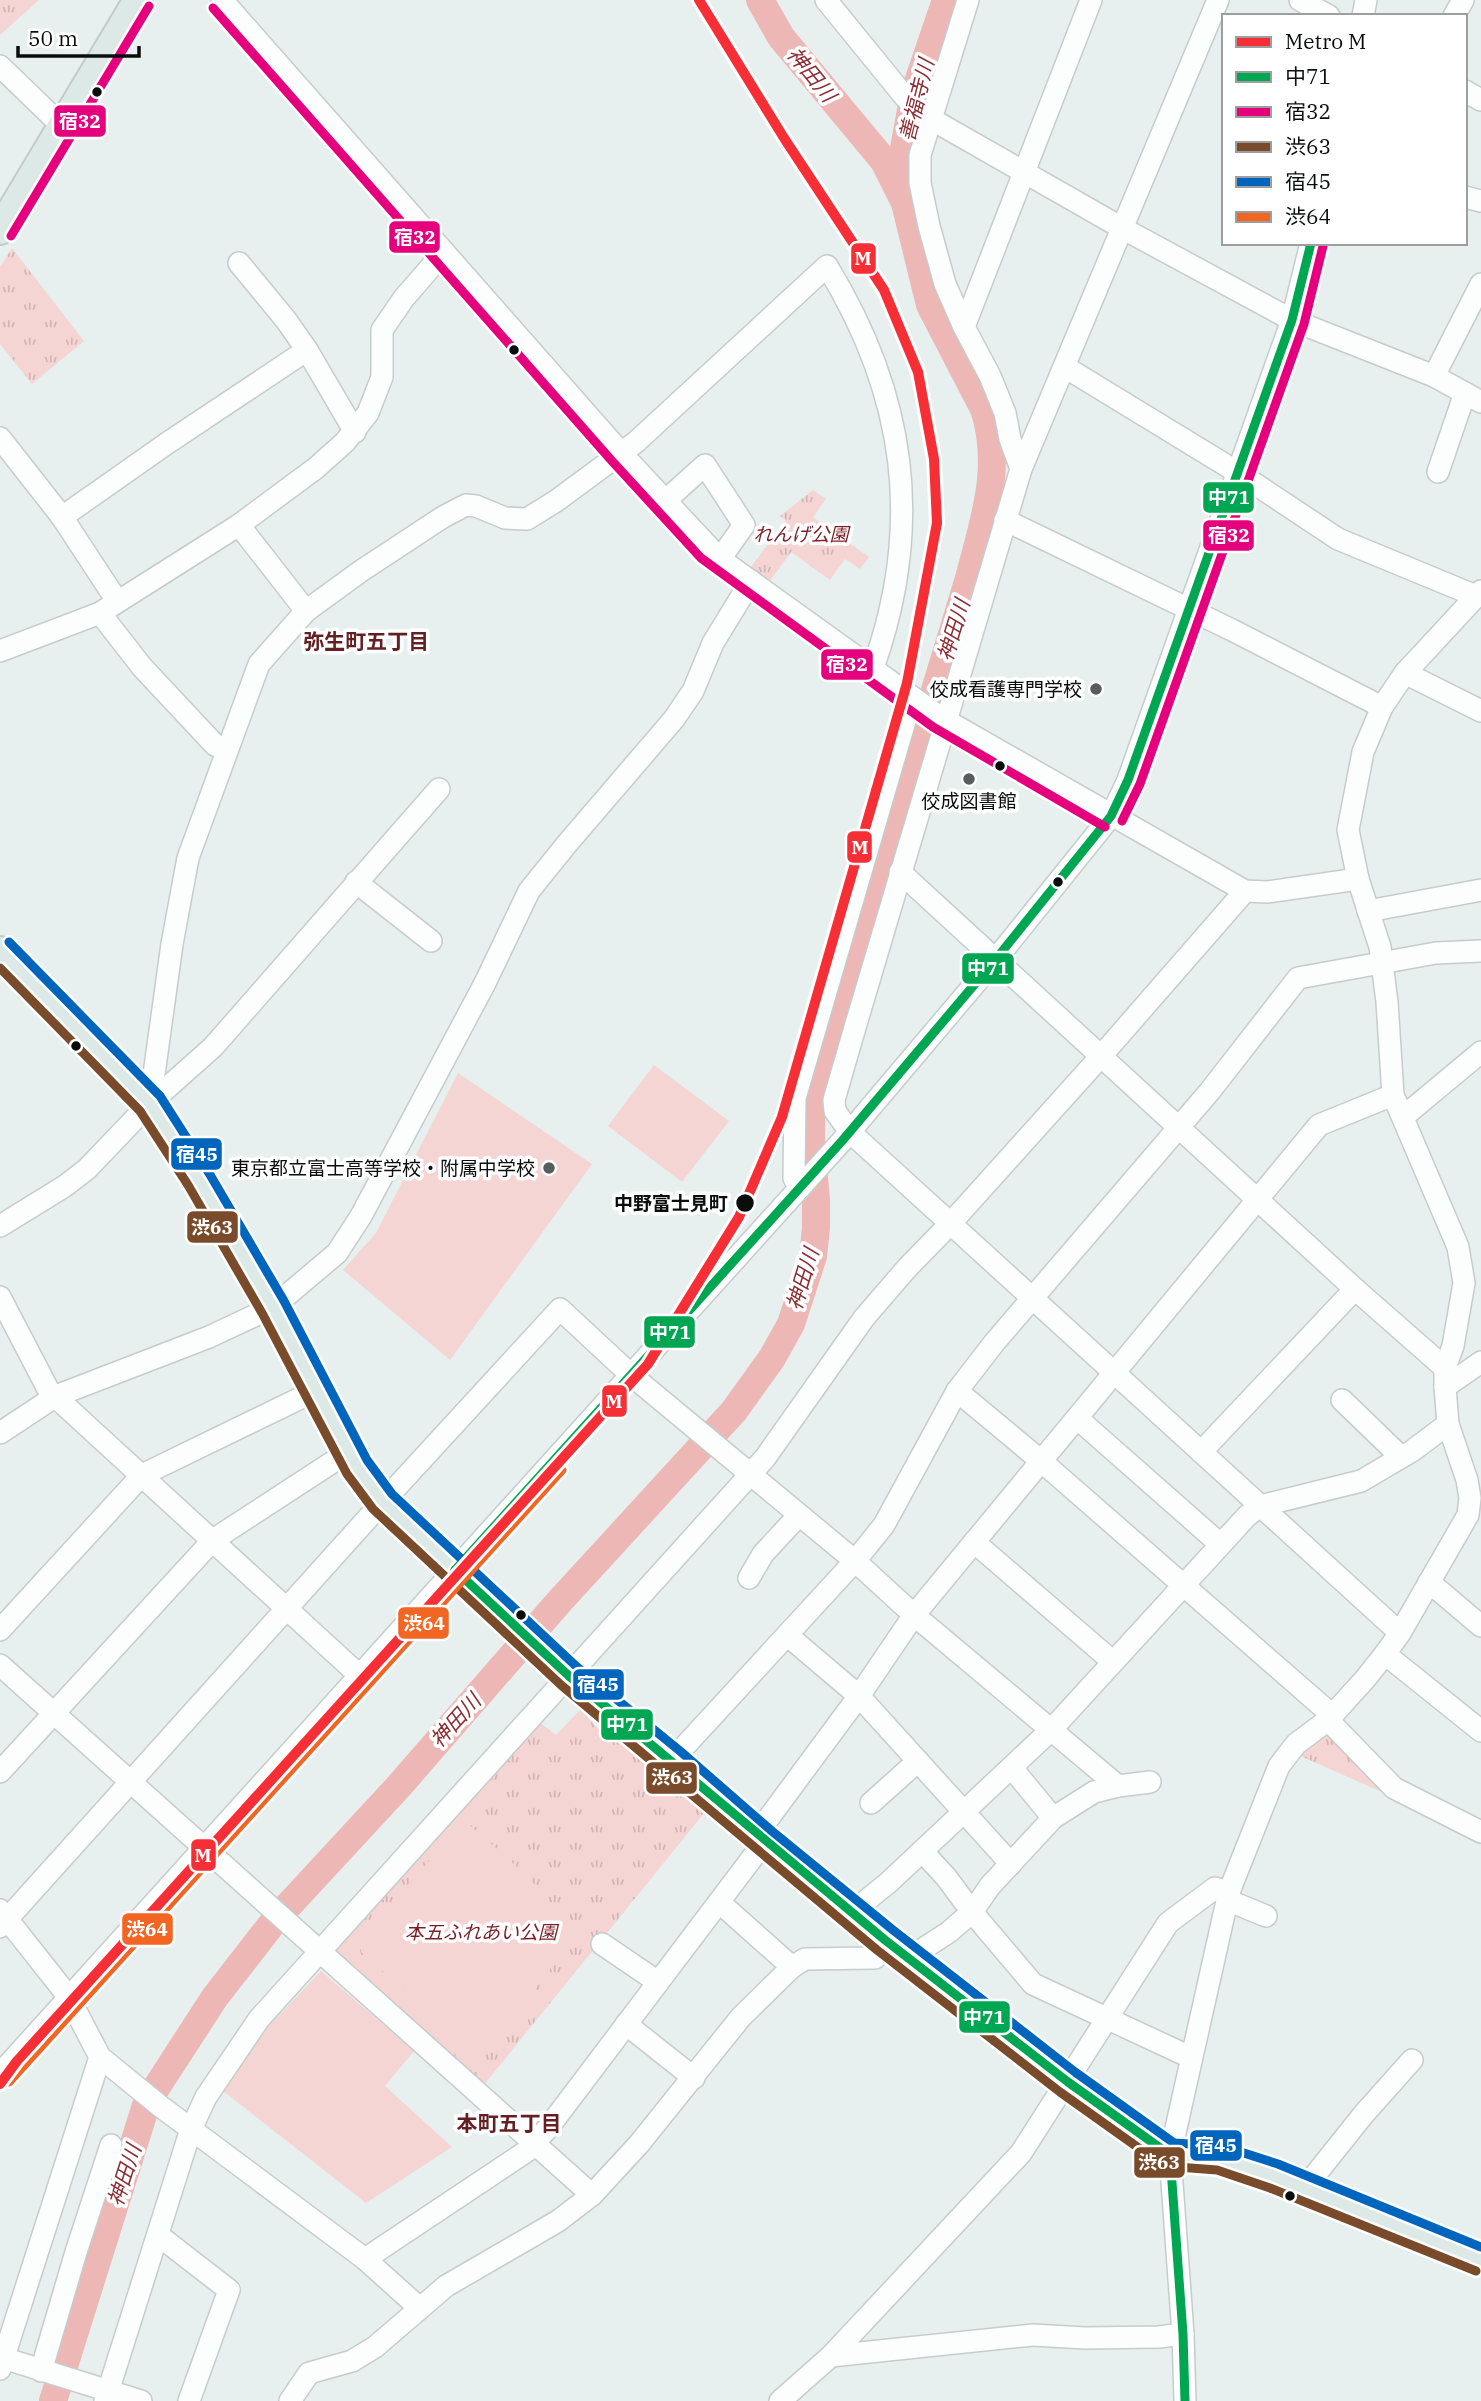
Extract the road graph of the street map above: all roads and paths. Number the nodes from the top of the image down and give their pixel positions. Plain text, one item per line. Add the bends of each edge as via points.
1 (138, 0) edge
2 (222, 0) edge
3 (826, 0) edge
4 (968, 0) edge
5 (1091, 0) edge
6 (1218, 0) edge
7 (1300, 0) edge
8 (1325, 14) edge
9 (0, 66) edge
10 (928, 117) junction
11 (62, 126) junction
12 (1025, 172) junction
13 (1122, 228) junction
14 (0, 230) edge
15 (1311, 245) edge
16 (444, 251) junction
17 (239, 263) dead end
18 (1481, 284) edge
19 (1292, 320) junction
20 (964, 327) junction
21 (307, 350) junction
22 (1065, 367) junction
23 (1434, 376) junction
24 (1473, 397) edge
25 (355, 432) junction
26 (0, 438) edge
27 (621, 453) junction
28 (1021, 469) junction
29 (1237, 472) junction
30 (1438, 472) dead end
31 (665, 501) junction
32 (62, 517) junction
33 (1005, 520) junction
34 (239, 525) junction
35 (720, 559) junction
36 (751, 582) junction
37 (1479, 594) edge
38 (108, 607) junction
39 (1188, 610) junction
40 (306, 611) junction
41 (0, 651) edge
42 (873, 668) junction
43 (1405, 673) junction
44 (914, 699) junction
45 (1382, 707) junction
46 (1481, 711) edge
47 (943, 719) junction
48 (226, 750) junction
49 (439, 789) dead end
50 (1111, 816) junction
51 (900, 872) junction
52 (1358, 878) junction
53 (356, 882) junction
54 (1481, 890) edge
55 (1244, 891) junction
56 (1367, 911) junction
57 (431, 941) dead end
58 (0, 951) edge
59 (1481, 951) edge
60 (996, 958) junction
61 (1382, 964) junction
62 (1102, 1055) junction
63 (1479, 1059) edge
64 (152, 1091) junction
65 (1393, 1095) junction
66 (1403, 1117) junction
67 (1179, 1128) junction
68 (849, 1132) junction
69 (801, 1187) junction
70 (1257, 1198) junction
71 (950, 1224) junction
72 (0, 1226) edge
73 (1472, 1280) edge
74 (1354, 1289) junction
75 (0, 1297) edge
76 (1032, 1299) junction
77 (274, 1307) junction
78 (1481, 1362) edge
79 (1114, 1373) junction
80 (631, 1375) junction
81 (1445, 1378) junction
82 (317, 1390) junction
83 (957, 1391) junction
84 (56, 1396) junction
85 (1342, 1401) dead end
86 (1077, 1418) junction
87 (1448, 1424) junction
88 (0, 1433) edge
89 (348, 1452) junction
90 (1201, 1452) junction
91 (1401, 1457) junction
92 (1040, 1460) junction
93 (750, 1474) junction
94 (142, 1475) junction
95 (1474, 1482) edge
96 (383, 1502) junction
97 (1260, 1506) junction
98 (799, 1514) junction
99 (212, 1540) junction
100 (974, 1542) junction
101 (1220, 1544) junction
102 (855, 1561) junction
103 (455, 1570) junction
104 (749, 1578) dead end
105 (1429, 1582) junction
106 (1183, 1584) junction
107 (286, 1608) junction
108 (914, 1615) junction
109 (1481, 1626) edge
110 (0, 1630) edge
111 (1400, 1633) junction
112 (788, 1635) junction
113 (1385, 1654) junction
114 (1112, 1661) junction
115 (0, 1665) edge
116 (359, 1675) junction
117 (569, 1676) junction
118 (859, 1696) junction
119 (54, 1713) junction
120 (1330, 1717) junction
121 (1052, 1729) junction
122 (1481, 1731) edge
123 (672, 1759) junction
124 (918, 1761) junction
125 (1012, 1768) junction
126 (0, 1772) edge
127 (131, 1781) junction
128 (1150, 1782) dead end
129 (1118, 1786) junction
130 (871, 1803) dead end
131 (964, 1813) junction
132 (1053, 1818) junction
133 (1481, 1832) edge
134 (765, 1841) junction
135 (204, 1846) junction
136 (922, 1851) junction
137 (1011, 1864) junction
138 (1228, 1896) junction
139 (719, 1902) junction
140 (852, 1912) junction
141 (972, 1912) junction
142 (1266, 1916) dead end
143 (2, 1919) edge
144 (602, 1944) dead end
145 (319, 1950) junction
146 (899, 1951) junction
147 (792, 1967) junction
148 (658, 1982) junction
149 (68, 1996) junction
150 (1105, 2019) junction
151 (626, 2024) junction
152 (100, 2057) junction
153 (1190, 2057) junction
154 (1412, 2060) dead end
155 (0, 2074) edge
156 (694, 2078) junction
157 (1068, 2082) junction
158 (191, 2129) junction
159 (534, 2144) junction
160 (111, 2145) dead end
161 (1170, 2154) junction
162 (1304, 2189) junction
163 (592, 2195) junction
164 (158, 2235) junction
165 (365, 2259) junction
166 (1481, 2260) edge
167 (417, 2311) junction
168 (1183, 2334) junction
169 (831, 2356) junction
170 (1, 2362) edge
171 (43, 2372) junction
172 (107, 2396) edge
173 (789, 2399) edge
174 (141, 2401) edge
175 (189, 2401) edge
176 (290, 2401) edge
177 (1185, 2401) edge

1 - 11 main road
2 - 16 street
3 - 10 street via 905,97
4 - 10 street
5 - 12 street
6 - 13 street via 1171,89
7 - 8 street
9 - 11 street
10 - 12 street
10 - 20 street via 920,183 945,284
11 - 14 main road
12 - 13 street
12 - 20 street
13 - 19 street
13 - 22 street
15 - 19 street
16 - 25 street via 382,330 382,377
16 - 27 street
17 - 21 street
18 - 23 street
19 - 23 street
19 - 29 street
20 - 28 street via 1005,413
21 - 25 street
21 - 32 street
22 - 28 street
22 - 29 street
23 - 24 street
24 - 30 street
25 - 34 street via 316,468
26 - 32 street
27 - 31 street
27 - 40 street via 527,519 505,518 466,505
27 - 42 street via 827,266 844,293 884,386 901,462 894,599
28 - 33 street
29 - 37 street via 1338,539
29 - 39 street
31 - 35 street
31 - 35 street via 705,465 744,525
32 - 38 street
33 - 39 street
33 - 47 street
34 - 38 street
34 - 40 street
35 - 36 street
36 - 42 street
36 - 77 street via 674,719 529,891 485,984 337,1253
37 - 43 street
38 - 41 street
38 - 48 street via 142,667 215,745
39 - 45 street
39 - 50 street
40 - 48 street via 259,664
42 - 44 street
43 - 45 street
43 - 46 street
44 - 47 street
44 - 69 street via 796,1098 794,1178
45 - 52 street via 1363,752 1348,830
47 - 50 street
47 - 51 street
48 - 64 street via 188,858
49 - 53 street
50 - 55 street
50 - 60 street
51 - 60 street
51 - 68 street via 834,1100 835,1111
52 - 55 street via 1267,892
52 - 56 street
53 - 57 street
53 - 64 street via 213,1047
54 - 56 street
55 - 62 street
56 - 61 street
58 - 64 main road
59 - 61 street via 1436,953
60 - 62 street
60 - 68 street
61 - 65 street
61 - 67 street via 1298,978
62 - 67 street
62 - 71 street
63 - 66 street
64 - 72 street via 86,1170
64 - 77 main road
65 - 66 street
65 - 70 street via 1319,1125
66 - 73 street
67 - 70 street
67 - 76 street
68 - 69 street
68 - 71 street
69 - 80 street
70 - 74 street
70 - 79 street
71 - 76 street
71 - 93 street via 864,1318
73 - 81 street
74 - 81 street
74 - 90 street
75 - 84 street via 49,1391
76 - 79 street
76 - 83 street
77 - 82 main road
77 - 84 street
78 - 81 street
79 - 86 street
79 - 90 street
80 - 93 street
80 - 96 street via 560,1310
80 - 103 street
81 - 87 street
82 - 89 main road
82 - 94 street
83 - 92 street
83 - 102 street via 884,1525
84 - 88 street
84 - 94 street
85 - 91 street
86 - 92 street
86 - 101 street
87 - 91 street
87 - 95 street
89 - 96 main road
89 - 99 street
90 - 97 street
91 - 97 street via 1361,1482
92 - 100 street
92 - 106 street
93 - 98 street
93 - 117 street
94 - 99 street
94 - 110 street
95 - 105 street via 1468,1515
96 - 103 main road
96 - 107 street
97 - 101 street
97 - 111 street
98 - 102 street
98 - 104 street via 763,1554
99 - 107 street
99 - 119 street
100 - 108 street
100 - 114 street
101 - 106 street
102 - 108 street
102 - 112 street
103 - 116 street
103 - 117 main road
105 - 109 street
105 - 111 street
106 - 114 street
106 - 120 street
107 - 116 street
107 - 127 street
108 - 118 street
108 - 121 street
111 - 113 street
112 - 118 street
112 - 123 street
113 - 120 street
113 - 122 street
114 - 121 street
115 - 119 street
116 - 135 street
117 - 123 main road
117 - 145 street
118 - 124 street
118 - 134 street via 765,1823
119 - 126 street
119 - 127 street
120 - 133 street via 1394,1788
120 - 138 street via 1296,1744 1279,1766
121 - 125 street
121 - 129 street
123 - 134 main road
124 - 130 street
124 - 131 street
125 - 131 street
125 - 132 street
127 - 135 street
127 - 143 street
128 - 129 street
129 - 132 street via 1082,1798
131 - 136 street
131 - 137 street
132 - 137 street
134 - 139 street
134 - 140 main road
135 - 145 street
135 - 149 street
136 - 140 street
136 - 141 street
137 - 141 street
138 - 142 street
138 - 150 street via 1215,1888 1168,1923
138 - 153 street
139 - 147 street
139 - 148 street
140 - 146 main road
141 - 146 street via 949,1932
141 - 150 street via 1033,1984
143 - 149 street
144 - 148 street
145 - 158 street via 258,2019 206,2097
145 - 159 street
146 - 147 street via 875,1958 805,1959
146 - 157 main road
147 - 156 street via 741,2017
148 - 151 street
149 - 152 street
149 - 155 street
150 - 153 street
150 - 157 street
151 - 156 street
151 - 159 street
152 - 158 street
152 - 170 street
153 - 161 street
154 - 162 street
156 - 163 street
157 - 161 main road
157 - 169 street via 1021,2153
158 - 164 street
158 - 165 street
159 - 163 street
159 - 165 street
160 - 171 street
161 - 162 main road via 1219,2158
161 - 168 street
162 - 166 main road
163 - 167 street via 558,2221 446,2287
164 - 172 street
164 - 175 street via 229,2290
165 - 167 street via 415,2304
167 - 176 street via 352,2361 309,2373
168 - 169 street via 1033,2335
168 - 177 street
169 - 173 street
170 - 171 street
171 - 172 street
172 - 174 street

